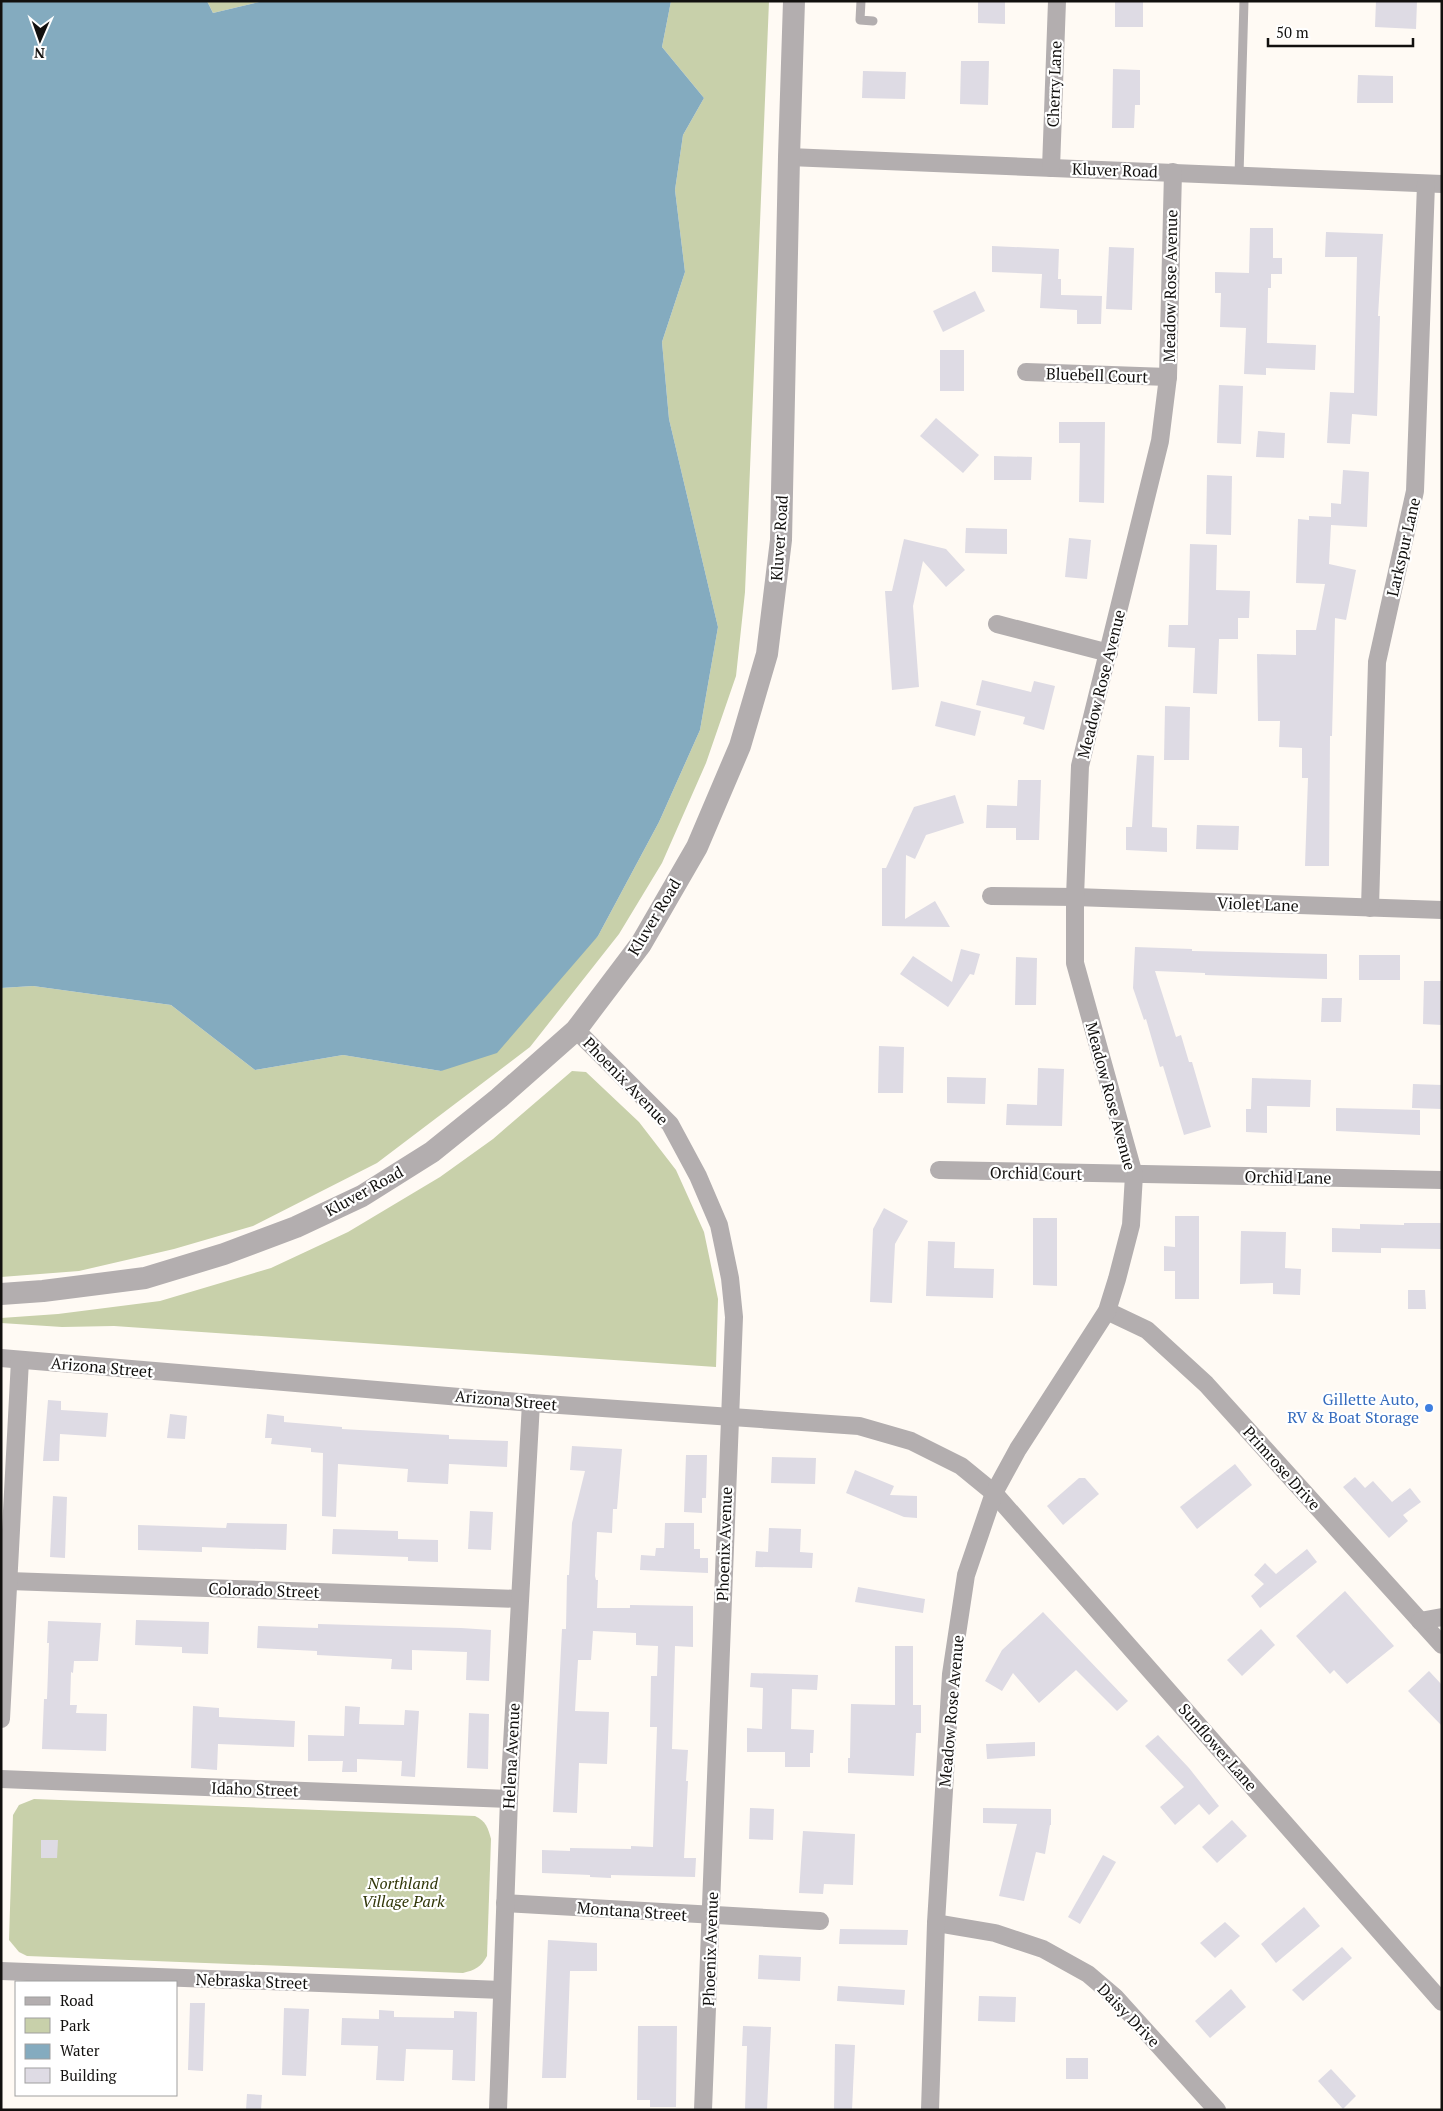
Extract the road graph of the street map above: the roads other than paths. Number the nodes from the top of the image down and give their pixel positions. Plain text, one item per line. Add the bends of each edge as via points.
1 (794, 1) edge
2 (861, 1) edge
3 (1057, 1) edge
4 (1244, 1) edge
5 (873, 21) dead end
6 (789, 157) junction
7 (1051, 168) junction
8 (1173, 172) junction
9 (1239, 175) junction
10 (1434, 184) edge
11 (1026, 372) dead end
12 (1168, 377) junction
13 (997, 624) dead end
14 (1109, 653) junction
15 (991, 896) dead end
16 (1075, 896) junction
17 (1370, 908) junction
18 (1442, 910) edge
19 (576, 1030) junction
20 (939, 1170) dead end
21 (1134, 1175) junction
22 (1442, 1180) edge
23 (1, 1294) edge
24 (1106, 1312) junction
25 (1, 1358) edge
26 (20, 1360) junction
27 (531, 1403) junction
28 (729, 1416) junction
29 (994, 1493) junction
30 (9, 1581) junction
31 (519, 1599) junction
32 (1442, 1617) edge
33 (1420, 1621) junction
34 (1442, 1645) edge
35 (1, 1719) edge
36 (1, 1779) edge
37 (509, 1800) junction
38 (505, 1903) junction
39 (711, 1916) junction
40 (820, 1921) dead end
41 (936, 1923) junction
42 (1, 1972) edge
43 (502, 1990) junction
44 (1442, 2002) edge
45 (498, 2110) edge
46 (703, 2110) edge
47 (930, 2110) edge
48 (1217, 2110) edge

1 - 6 street, Kluver Road
2 - 5 lane via 860,20
3 - 7 street, Cherry Lane
4 - 9 lane
6 - 7 street, Kluver Road
6 - 19 street, Kluver Road via 781,540 767,654 740,746 696,847 641,944
7 - 8 street, Kluver Road
8 - 9 street, Kluver Road
8 - 12 street, Meadow Rose Avenue
9 - 10 street, Kluver Road
10 - 17 street, Larkspur Lane via 1415,491 1377,662
11 - 12 street, Bluebell Court
12 - 14 street, Meadow Rose Avenue via 1160,441
13 - 14 street
14 - 16 street, Meadow Rose Avenue via 1080,766
15 - 16 street, Violet Lane
16 - 17 street, Violet Lane
16 - 21 street, Meadow Rose Avenue via 1074,963
17 - 18 street, Violet Lane
19 - 23 street, Kluver Road via 432,1152 362,1196 224,1254 145,1278
19 - 28 street, Phoenix Avenue via 670,1124 698,1176 719,1226 734,1316
20 - 21 street, Orchid Court
21 - 22 street, Orchid Lane
21 - 24 street, Meadow Rose Avenue via 1131,1225
24 - 29 street, Meadow Rose Avenue
24 - 33 street, Primrose Drive via 1147,1330 1206,1384
25 - 26 street, Arizona Street
26 - 27 street, Arizona Street
26 - 30 street
27 - 28 street, Arizona Street
27 - 31 street, Helena Avenue
28 - 29 street, Arizona Street via 859,1426 902,1438 961,1466
28 - 39 street, Phoenix Avenue
29 - 41 street, Meadow Rose Avenue via 966,1575 951,1674
29 - 44 street, Sunflower Lane
30 - 31 street, Colorado Street
30 - 35 street
31 - 37 street, Helena Avenue
32 - 33 street
33 - 34 street, Primrose Drive
36 - 37 street, Idaho Street
37 - 38 street, Helena Avenue
38 - 39 street, Montana Street
38 - 43 street, Helena Avenue
39 - 40 street, Montana Street
39 - 46 street, Phoenix Avenue
41 - 47 street, Meadow Rose Avenue
41 - 48 street, Daisy Drive via 995,1933 1043,1949 1088,1974 1115,1997
42 - 43 street, Nebraska Street
43 - 45 street, Helena Avenue

